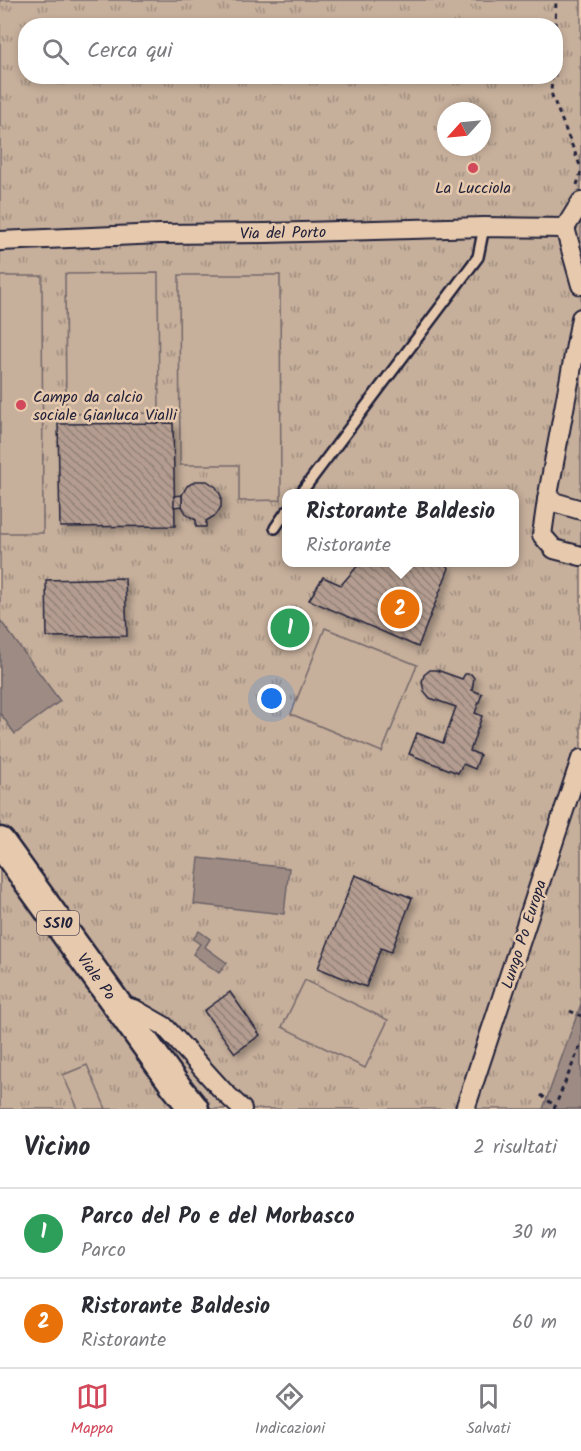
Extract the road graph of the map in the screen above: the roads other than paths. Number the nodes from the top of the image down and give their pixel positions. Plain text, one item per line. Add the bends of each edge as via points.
1 (581, 202) edge
2 (484, 227) junction
3 (565, 228) junction
4 (0, 241) edge
5 (581, 243) edge
6 (581, 285) edge
7 (581, 318) edge
8 (304, 489) edge
9 (546, 500) junction
10 (581, 510) edge
11 (282, 518) edge
12 (275, 528) dead end
13 (581, 556) edge
14 (581, 759) edge
15 (0, 842) edge
16 (117, 1004) junction
17 (194, 1109) edge
18 (242, 1109) edge
19 (465, 1109) edge

1 - 3 street
2 - 3 street, Via del Porto
2 - 4 street, Via del Porto
2 - 8 lane via 478,257
3 - 5 street
3 - 6 street
7 - 9 street
9 - 10 street
9 - 13 street via 542,535 554,549
11 - 12 lane
14 - 19 street, Lungo Po Europa
15 - 16 main road, Viale Po / SS10
16 - 17 main road, Viale Po / SS10
16 - 18 street via 164,1026

